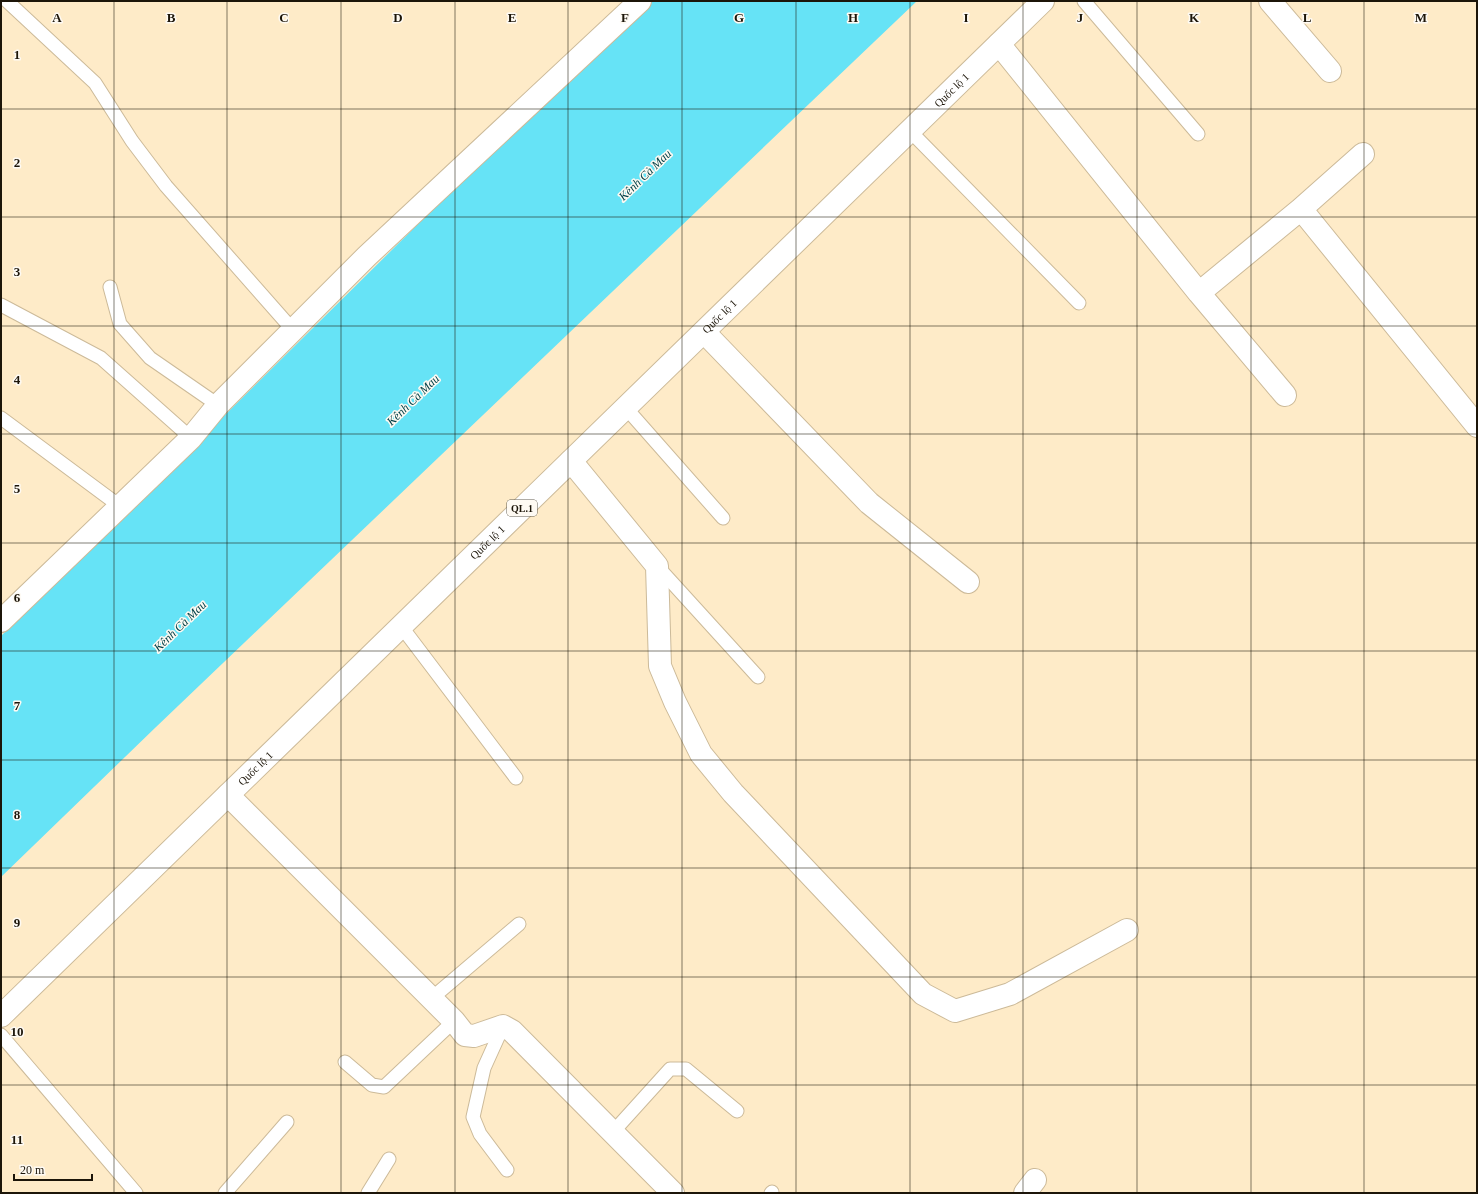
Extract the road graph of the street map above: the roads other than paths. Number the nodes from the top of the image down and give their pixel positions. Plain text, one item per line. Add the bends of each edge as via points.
1 (7, 1) edge
2 (640, 1) edge
3 (1043, 1) edge
4 (1084, 1) edge
5 (1270, 1) edge
6 (999, 44) junction
7 (1330, 71) dead end
8 (910, 130) junction
9 (1198, 134) dead end
10 (1363, 154) dead end
11 (1301, 209) junction
12 (110, 287) dead end
13 (1199, 293) junction
14 (1079, 303) dead end
15 (1, 305) edge
16 (292, 329) junction
17 (704, 332) junction
18 (1285, 394) dead end
19 (218, 406) junction
20 (626, 408) junction
21 (1, 418) edge
22 (1477, 426) edge
23 (191, 438) junction
24 (570, 461) junction
25 (122, 506) junction
26 (723, 518) dead end
27 (657, 566) junction
28 (968, 582) dead end
29 (1, 621) edge
30 (401, 626) junction
31 (758, 677) dead end
32 (516, 778) dead end
33 (228, 794) junction
34 (519, 924) dead end
35 (1127, 930) dead end
36 (432, 998) junction
37 (1, 1016) edge
38 (454, 1021) junction
39 (503, 1026) junction
40 (1, 1035) edge
41 (345, 1062) dead end
42 (737, 1111) dead end
43 (287, 1122) dead end
44 (613, 1132) junction
45 (389, 1159) dead end
46 (507, 1170) dead end
47 (136, 1193) edge
48 (226, 1193) edge
49 (368, 1193) edge
50 (673, 1193) edge

1 - 16 lane via 95,83 132,141 166,186
2 - 16 main road
3 - 6 main road, Quốc lộ 1 / QL.1
4 - 9 lane
5 - 7 main road
6 - 8 main road, Quốc lộ 1 / QL.1
6 - 13 main road
8 - 14 lane
8 - 17 main road, Quốc lộ 1 / QL.1
10 - 11 main road
11 - 13 main road
11 - 22 main road
12 - 19 lane via 120,324 150,358
13 - 18 main road
15 - 23 lane via 101,358
16 - 19 main road
17 - 20 main road, Quốc lộ 1 / QL.1
17 - 28 main road via 869,503
19 - 23 main road
20 - 24 main road, Quốc lộ 1 / QL.1
20 - 26 lane
21 - 25 lane
23 - 25 main road
24 - 27 main road
24 - 30 main road, Quốc lộ 1 / QL.1
25 - 29 main road
27 - 31 lane
27 - 35 main road via 660,666 674,702 702,754 733,793 923,994 955,1011 1010,994
30 - 32 lane
30 - 33 main road, Quốc lộ 1 / QL.1
33 - 36 main road
33 - 37 main road, Quốc lộ 1 / QL.1
34 - 36 lane
36 - 38 main road
38 - 39 main road via 465,1035 470,1036
38 - 41 lane via 384,1087 372,1085
39 - 44 main road via 512,1030
39 - 46 lane via 484,1068 473,1117 480,1134
40 - 47 lane
42 - 44 lane via 686,1069 670,1069
43 - 48 lane
44 - 50 main road
45 - 49 lane

